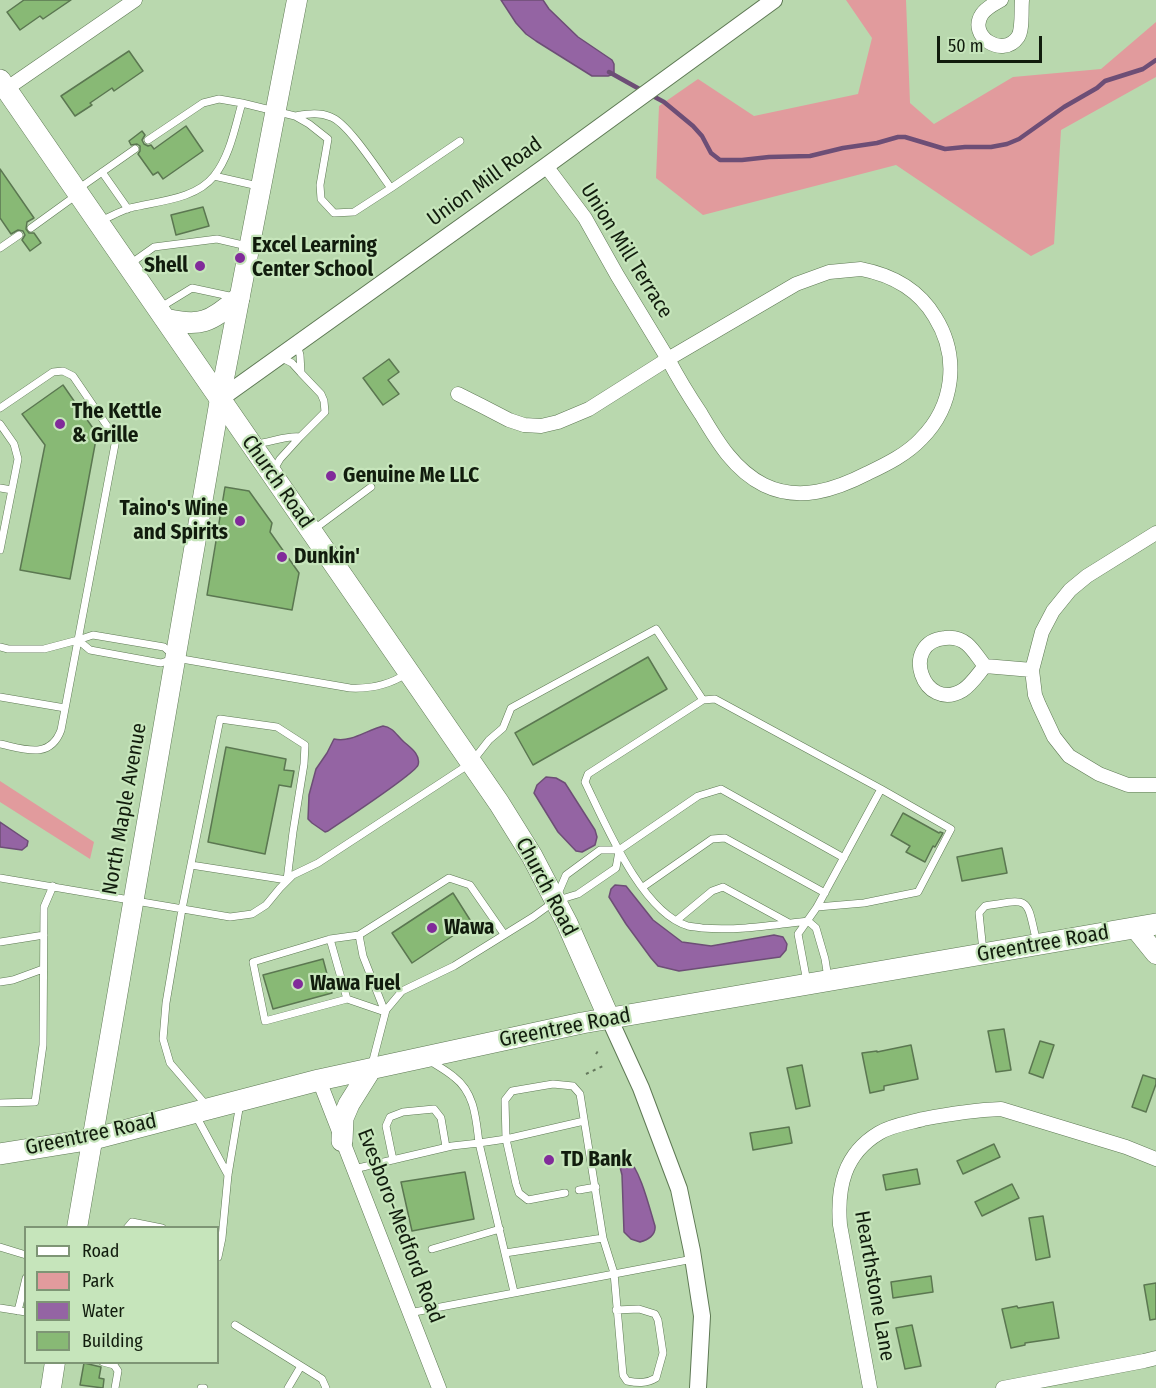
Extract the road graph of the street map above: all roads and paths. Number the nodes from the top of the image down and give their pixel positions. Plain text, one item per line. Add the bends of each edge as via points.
1 (135, 0) edge
2 (297, 0) edge
3 (774, 0) edge
4 (1001, 0) edge
5 (1022, 0) edge
6 (2, 89) edge
7 (242, 103) junction
8 (275, 111) junction
9 (295, 116) junction
10 (148, 140) dead end
11 (460, 141) dead end
12 (132, 151) dead end
13 (546, 166) junction
14 (102, 172) junction
15 (214, 176) junction
16 (261, 187) junction
17 (391, 188) junction
18 (77, 192) junction
19 (128, 208) junction
20 (98, 222) junction
21 (31, 228) dead end
22 (19, 235) dead end
23 (249, 247) junction
24 (0, 248) edge
25 (128, 265) junction
26 (239, 298) junction
27 (162, 314) junction
28 (297, 345) junction
29 (280, 357) junction
30 (668, 359) junction
31 (301, 372) junction
32 (458, 394) dead end
33 (220, 399) junction
34 (0, 408) edge
35 (0, 423) edge
36 (300, 437) junction
37 (251, 444) junction
38 (271, 473) junction
39 (370, 487) dead end
40 (0, 488) edge
41 (12, 490) junction
42 (311, 531) junction
43 (1156, 533) edge
44 (0, 550) edge
45 (78, 640) junction
46 (0, 647) edge
47 (176, 657) junction
48 (985, 666) junction
49 (1032, 670) junction
50 (409, 673) junction
51 (0, 697) edge
52 (703, 700) junction
53 (65, 708) junction
54 (0, 744) edge
55 (471, 763) junction
56 (1156, 785) edge
57 (881, 789) junction
58 (619, 850) junction
59 (844, 858) junction
60 (191, 865) junction
61 (0, 878) edge
62 (287, 880) junction
63 (53, 886) junction
64 (643, 887) junction
65 (825, 893) junction
66 (134, 900) junction
67 (555, 901) junction
68 (817, 907) junction
69 (182, 909) junction
70 (677, 920) junction
71 (808, 921) junction
72 (789, 923) junction
73 (1156, 924) edge
74 (1135, 928) junction
75 (504, 934) junction
76 (44, 935) junction
77 (359, 935) junction
78 (330, 939) junction
79 (0, 942) edge
80 (1037, 945) junction
81 (983, 954) junction
82 (1156, 954) edge
83 (43, 969) junction
84 (0, 982) edge
85 (818, 982) junction
86 (347, 999) junction
87 (385, 1012) junction
88 (609, 1018) junction
89 (424, 1058) junction
90 (606, 1065) dead end
91 (371, 1069) junction
92 (586, 1074) dead end
93 (319, 1080) junction
94 (241, 1101) junction
95 (0, 1102) edge
96 (202, 1110) junction
97 (584, 1121) junction
98 (93, 1139) junction
99 (506, 1139) junction
100 (342, 1141) junction
101 (479, 1143) junction
102 (446, 1148) junction
103 (0, 1154) edge
104 (1156, 1159) edge
105 (393, 1160) junction
106 (354, 1169) junction
107 (228, 1174) junction
108 (596, 1187) junction
109 (579, 1190) dead end
110 (565, 1193) dead end
111 (78, 1226) edge
112 (128, 1226) edge
113 (156, 1226) edge
114 (500, 1229) junction
115 (220, 1238) edge
116 (603, 1238) junction
117 (0, 1247) edge
118 (432, 1249) dead end
119 (505, 1253) junction
120 (24, 1254) edge
121 (693, 1259) junction
122 (614, 1273) junction
123 (514, 1292) junction
124 (24, 1295) edge
125 (0, 1308) edge
126 (616, 1310) junction
127 (22, 1312) edge
128 (409, 1313) junction
129 (235, 1325) dead end
130 (1156, 1358) edge
131 (55, 1364) edge
132 (111, 1364) edge
133 (301, 1366) junction
134 (51, 1388) edge
135 (116, 1388) edge
136 (288, 1388) edge
137 (326, 1388) edge
138 (439, 1388) edge
139 (698, 1388) edge
140 (870, 1388) edge
141 (1003, 1388) edge

1 - 6 street
2 - 8 main road, North Maple Avenue
3 - 13 street, Union Mill Road
4 - 5 street via 983,13 979,26 987,42 1002,46 1018,37
6 - 18 main road, Church Road
7 - 8 lane
7 - 10 lane via 219,99 203,103
7 - 15 lane via 231,141
8 - 9 lane
8 - 16 main road, North Maple Avenue
9 - 17 lane via 315,113 334,117 351,133
9 - 17 lane via 328,139 321,199 334,213 354,212
11 - 17 lane
12 - 14 lane
13 - 28 street, Union Mill Road
13 - 30 street, Union Mill Terrace via 585,218
14 - 18 lane
14 - 19 lane
15 - 16 lane
15 - 19 lane via 185,195
16 - 23 main road, North Maple Avenue
18 - 20 main road, Church Road
18 - 21 lane
19 - 20 lane
20 - 25 main road, Church Road
22 - 24 lane
23 - 25 lane via 217,239 154,247
23 - 26 main road, North Maple Avenue
25 - 27 main road, Church Road
26 - 27 main road via 211,319 196,324
26 - 27 lane via 192,288
26 - 33 main road, North Maple Avenue
27 - 33 main road, Church Road
28 - 29 street, Union Mill Road
28 - 31 lane
29 - 31 lane
29 - 33 street, Union Mill Road
30 - 30 street, Union Mill Terrace via 796,284 829,272 861,269 893,279 921,298 941,326 951,358 951,376 941,411 906,452 842,485 810,494 762,484 737,465 717,441
30 - 32 street via 589,409 541,426 509,420
31 - 36 lane via 321,394 325,412
33 - 37 main road, Church Road
33 - 47 main road, North Maple Avenue
34 - 45 lane via 53,372 63,371 73,376 116,439
35 - 41 lane via 18,456
36 - 37 lane
36 - 38 lane
37 - 38 main road, Church Road
38 - 42 main road, Church Road
39 - 42 lane
40 - 41 lane
41 - 44 lane
42 - 50 main road, Church Road
43 - 49 street via 1070,590 1045,626
45 - 46 lane via 44,649
45 - 47 lane via 93,635 164,647
45 - 47 lane via 90,650 161,663
45 - 53 lane
47 - 50 lane via 357,688 384,685
47 - 66 main road, North Maple Avenue
48 - 48 street via 967,645 949,637 939,638 924,650 919,669 934,691 951,694 968,687
48 - 49 street
49 - 56 street via 1039,705 1054,737 1069,756 1128,785
50 - 55 main road, Church Road
51 - 53 lane
52 - 55 lane via 656,629 511,708 502,728
52 - 57 lane via 715,699
52 - 58 lane via 588,774 585,783
53 - 54 lane via 58,738 47,748 32,750
55 - 62 lane
55 - 67 main road, Church Road via 532,856
57 - 59 lane
57 - 68 lane via 951,829 918,892
58 - 59 lane via 698,796 722,789
58 - 64 lane
58 - 67 lane via 616,868 578,894
58 - 67 lane via 600,850 566,875
59 - 65 lane
60 - 62 lane
60 - 62 lane via 220,719 278,727 305,745
60 - 69 lane
61 - 63 lane
62 - 69 lane via 266,905 252,914 230,917
63 - 66 lane
63 - 76 lane via 44,907
64 - 65 lane via 712,839 725,838
64 - 70 lane via 664,914
65 - 68 lane
66 - 69 lane
66 - 98 main road, North Maple Avenue
67 - 75 lane
67 - 88 main road, Church Road
68 - 71 lane
69 - 96 lane via 163,1040 170,1063
70 - 72 lane via 687,926 722,930
70 - 72 lane via 712,891 723,887
71 - 72 lane
71 - 85 lane via 816,928 825,959
71 - 85 lane via 798,934
73 - 74 main road, Greentree Road
74 - 80 main road, Greentree Road
74 - 82 main road
75 - 77 lane via 470,885 449,878
75 - 87 lane via 454,966 402,991
76 - 79 lane
76 - 83 lane
77 - 78 lane
77 - 87 lane
78 - 86 lane
78 - 86 lane via 253,962 265,1021
80 - 81 main road, Greentree Road
80 - 81 lane via 1025,904 1017,901 985,906 979,913
81 - 85 main road, Greentree Road
83 - 84 lane
83 - 95 lane via 44,1045 35,1102
85 - 88 main road, Greentree Road
86 - 87 lane
87 - 91 lane
88 - 89 main road, Greentree Road
88 - 121 street via 641,1088 679,1189
89 - 91 main road, Greentree Road
89 - 101 lane via 463,1085 470,1096
90 - 92 path
91 - 93 main road, Greentree Road
91 - 100 main road via 343,1118
93 - 94 main road, Greentree Road
93 - 100 street, Evesboro-Medford Road
94 - 96 main road, Greentree Road
94 - 107 lane
96 - 98 main road, Greentree Road
96 - 107 lane
97 - 99 lane
97 - 99 lane via 580,1094 573,1086 553,1084 512,1091 505,1100
97 - 108 lane
98 - 103 main road, Greentree Road
98 - 111 main road, North Maple Avenue
99 - 101 lane
99 - 110 lane via 519,1193 528,1200
100 - 106 street, Evesboro-Medford Road
101 - 102 lane
101 - 114 lane
102 - 105 lane
102 - 105 lane via 441,1118 434,1109 403,1112 390,1117 386,1126
104 - 140 street, Hearthstone Lane via 1001,1109 923,1119 880,1132 859,1149 847,1168 839,1193 840,1225
105 - 106 lane
106 - 128 street, Evesboro-Medford Road
107 - 115 lane
108 - 109 lane
108 - 116 lane
112 - 113 lane via 132,1222
114 - 118 lane
114 - 119 lane
116 - 119 lane
116 - 122 lane
117 - 120 lane
119 - 123 lane
121 - 122 lane
121 - 139 street via 702,1316
122 - 123 lane
122 - 126 lane
123 - 128 lane
124 - 127 lane
125 - 127 lane
126 - 126 lane via 623,1376 627,1381 640,1383 653,1380 663,1353 655,1314 639,1308
128 - 138 street, Evesboro-Medford Road
129 - 133 lane
130 - 141 street
131 - 134 main road
132 - 135 lane via 118,1371
133 - 136 lane
133 - 137 lane via 321,1379

